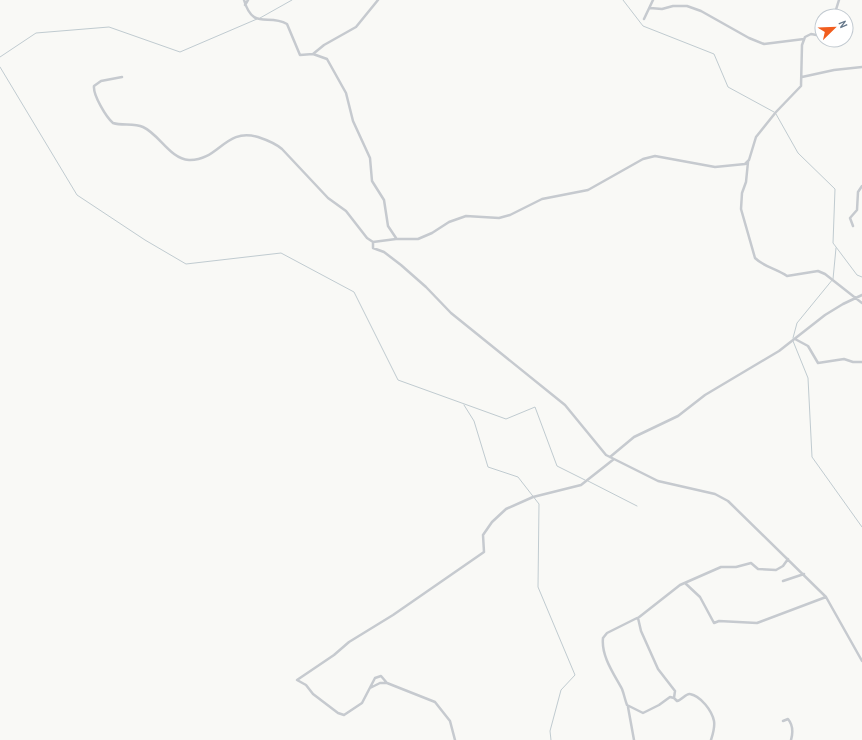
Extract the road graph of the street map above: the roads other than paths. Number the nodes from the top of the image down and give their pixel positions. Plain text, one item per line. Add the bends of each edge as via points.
1 (244, 0) edge
2 (248, 0) edge
3 (378, 0) edge
4 (653, 0) edge
5 (245, 6) junction
6 (650, 8) junction
7 (644, 19) dead end
8 (814, 35) edge
9 (804, 40) junction
10 (313, 54) junction
11 (862, 67) edge
12 (122, 77) dead end
13 (802, 77) junction
14 (748, 162) junction
15 (862, 186) edge
16 (853, 226) dead end
17 (396, 239) junction
18 (373, 242) junction
19 (862, 295) edge
20 (855, 297) junction
21 (862, 303) edge
22 (795, 339) junction
23 (862, 362) edge
24 (610, 457) junction
25 (614, 459) junction
26 (788, 559) junction
27 (804, 574) junction
28 (783, 581) dead end
29 (685, 583) junction
30 (826, 597) junction
31 (638, 618) junction
32 (862, 661) edge
33 (387, 683) junction
34 (370, 688) junction
35 (674, 698) junction
36 (628, 707) junction
37 (783, 721) dead end
38 (455, 740) edge
39 (634, 740) edge
40 (711, 740) edge
41 (791, 740) edge

1 - 5 street
2 - 5 street
3 - 10 street via 356,28 324,45
4 - 6 street
5 - 10 street via 249,13 257,18 287,24 300,55
6 - 7 street
6 - 9 street via 687,6 764,44
8 - 9 street
9 - 13 street
10 - 17 street via 327,59 348,96 353,121 370,158 372,180 384,200 388,226
11 - 13 street
12 - 18 street via 101,81 94,86 104,111 113,123 142,126 177,156 186,160 205,157 239,134 256,136 273,143 282,149 328,198 346,210 367,238
13 - 14 street via 800,89 776,112 756,137
14 - 17 street via 742,165 715,167 655,156 643,159 588,190 542,199 510,215 499,218 466,216 418,239
14 - 20 street via 741,209 755,258 787,276 818,271 833,279
15 - 16 street via 858,192 857,210 850,218
17 - 18 street
18 - 24 street via 373,248 384,252 401,265 451,313 564,405 602,451
19 - 20 street
20 - 21 street
20 - 22 street via 825,315
22 - 23 street via 808,346 818,363 844,359
22 - 24 street via 705,395 678,416 634,437
24 - 25 street
25 - 26 street via 658,481 722,497
25 - 34 street via 581,485 533,497 506,509 483,535 484,552 297,680 341,714 361,704
26 - 27 street
26 - 29 street via 776,570 758,569 749,563 736,567 721,567
27 - 28 street
27 - 30 street
29 - 30 street via 700,597 714,623 757,623
29 - 31 street via 672,590
30 - 32 street
31 - 35 street via 658,669 675,691
31 - 36 street via 607,633 603,638 607,660
33 - 34 street
33 - 34 street via 381,676 377,676
33 - 38 street via 435,702 450,721
35 - 36 street via 670,697 643,713
35 - 40 street via 677,701 681,700 689,694 705,704 712,714 714,723
36 - 39 street
37 - 41 street via 790,721 793,731

